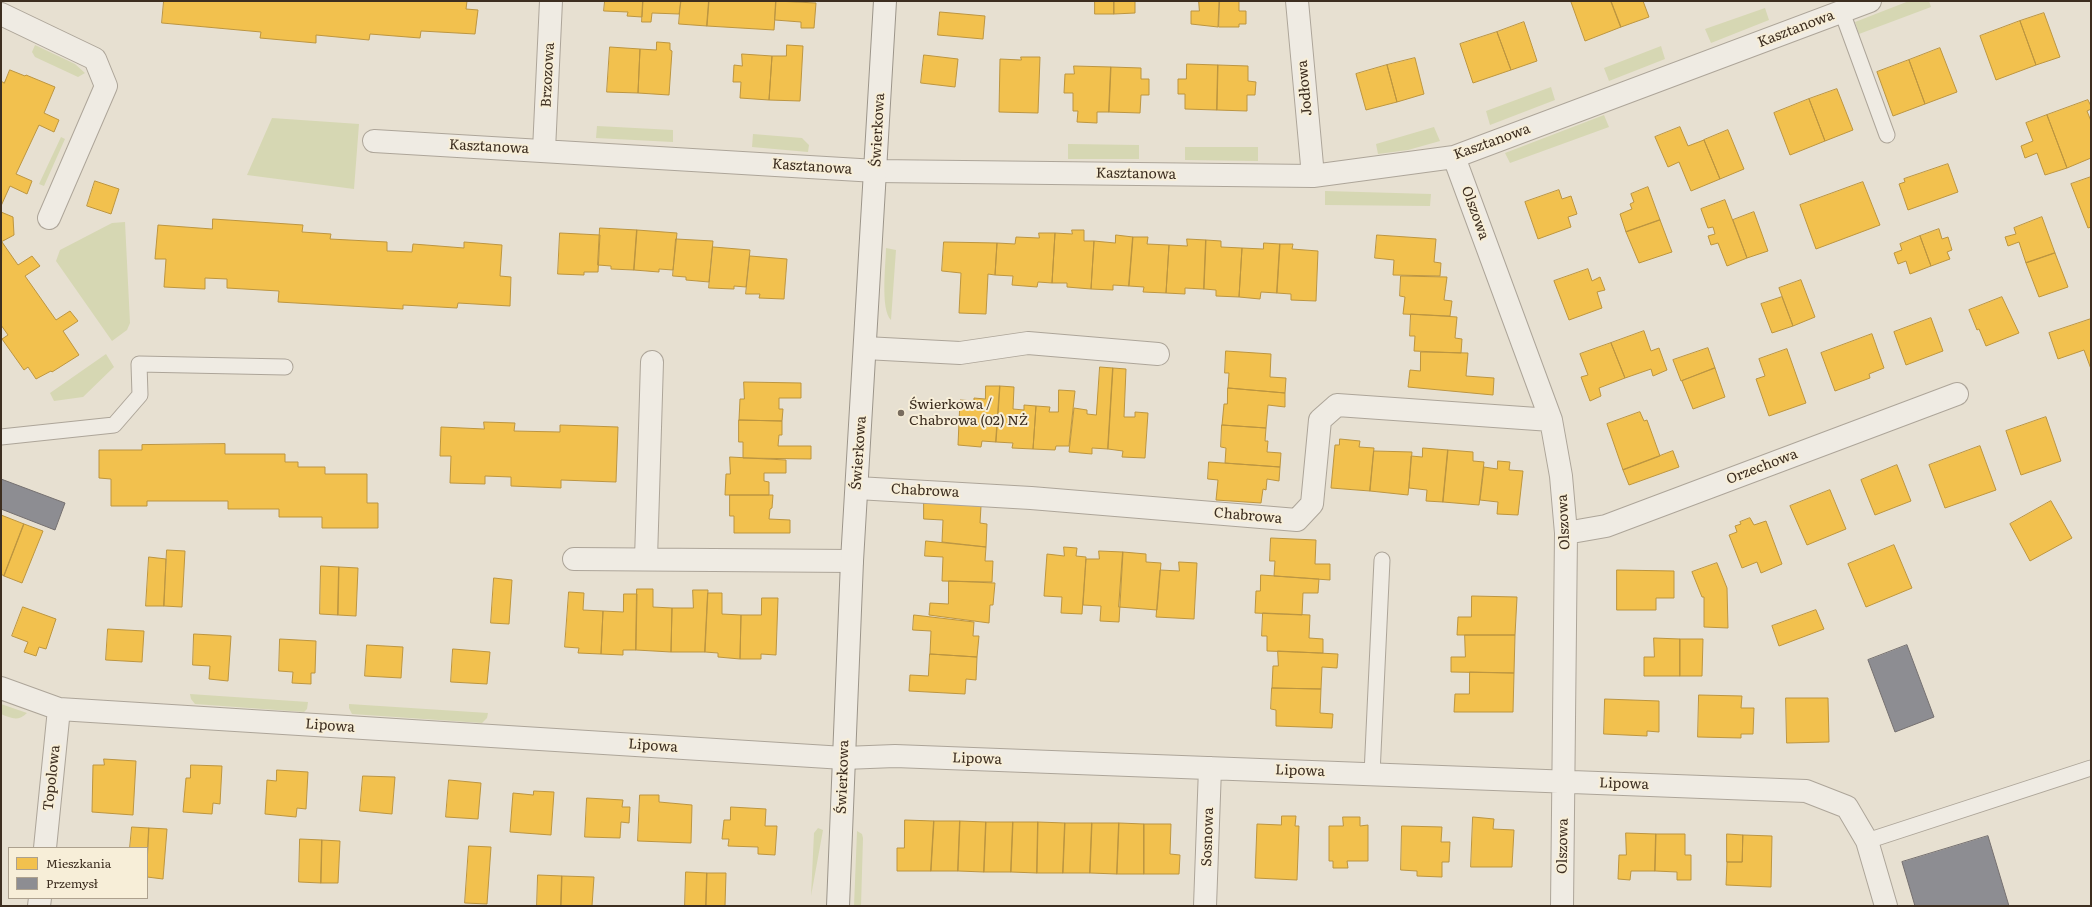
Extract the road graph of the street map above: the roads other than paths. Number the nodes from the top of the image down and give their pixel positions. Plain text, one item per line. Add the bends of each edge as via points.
1 (551, 1) edge
2 (886, 1) edge
3 (1297, 1) edge
4 (1870, 1) edge
5 (1842, 12) junction
6 (1, 14) edge
7 (1887, 135) dead end
8 (374, 141) dead end
9 (544, 150) junction
10 (1454, 157) junction
11 (876, 171) junction
12 (1313, 176) junction
13 (48, 218) dead end
14 (865, 348) junction
15 (1158, 354) dead end
16 (652, 362) dead end
17 (285, 367) dead end
18 (1957, 394) dead end
19 (1551, 420) junction
20 (1, 437) edge
21 (857, 488) junction
22 (1566, 533) junction
23 (574, 559) dead end
24 (646, 560) junction
25 (1382, 560) dead end
26 (852, 561) junction
27 (1, 688) edge
28 (59, 708) junction
29 (844, 758) junction
30 (1210, 768) junction
31 (2091, 768) edge
32 (1372, 774) junction
33 (1564, 782) junction
34 (1867, 841) junction
35 (45, 847) edge
36 (838, 906) edge
37 (1205, 906) edge
38 (1562, 906) edge
39 (1886, 906) edge

1 - 9 street, Brzozowa
2 - 11 street, Świerkowa
3 - 12 street, Jodłowa
4 - 5 street, Kasztanowa
5 - 7 lane
5 - 10 street, Kasztanowa
6 - 13 street via 95,59 106,86
8 - 9 street, Kasztanowa
9 - 11 street, Kasztanowa
10 - 12 street, Kasztanowa
10 - 19 street, Olszowa
11 - 12 street, Kasztanowa
11 - 14 street, Świerkowa
14 - 15 street via 960,353 1028,343
14 - 21 street, Świerkowa
16 - 24 street
17 - 20 lane via 139,364 140,395 114,425
18 - 22 street, Orzechowa via 1606,526
19 - 21 street, Chabrowa via 1337,406 1320,420 1312,504 1296,520 1031,498
19 - 22 street, Olszowa via 1561,476
21 - 26 street, Świerkowa
22 - 33 street, Olszowa
23 - 24 street
24 - 26 street
25 - 32 lane
26 - 29 street, Świerkowa
27 - 28 street, Lipowa
28 - 29 street, Lipowa
28 - 35 street, Topolowa
29 - 30 street, Lipowa via 895,756
29 - 36 street, Świerkowa
30 - 32 street, Lipowa
30 - 37 street, Sosnowa
31 - 34 lane
32 - 33 street, Lipowa
33 - 34 street, Lipowa via 1806,791 1847,807
33 - 38 street, Olszowa
34 - 39 street, Lipowa

